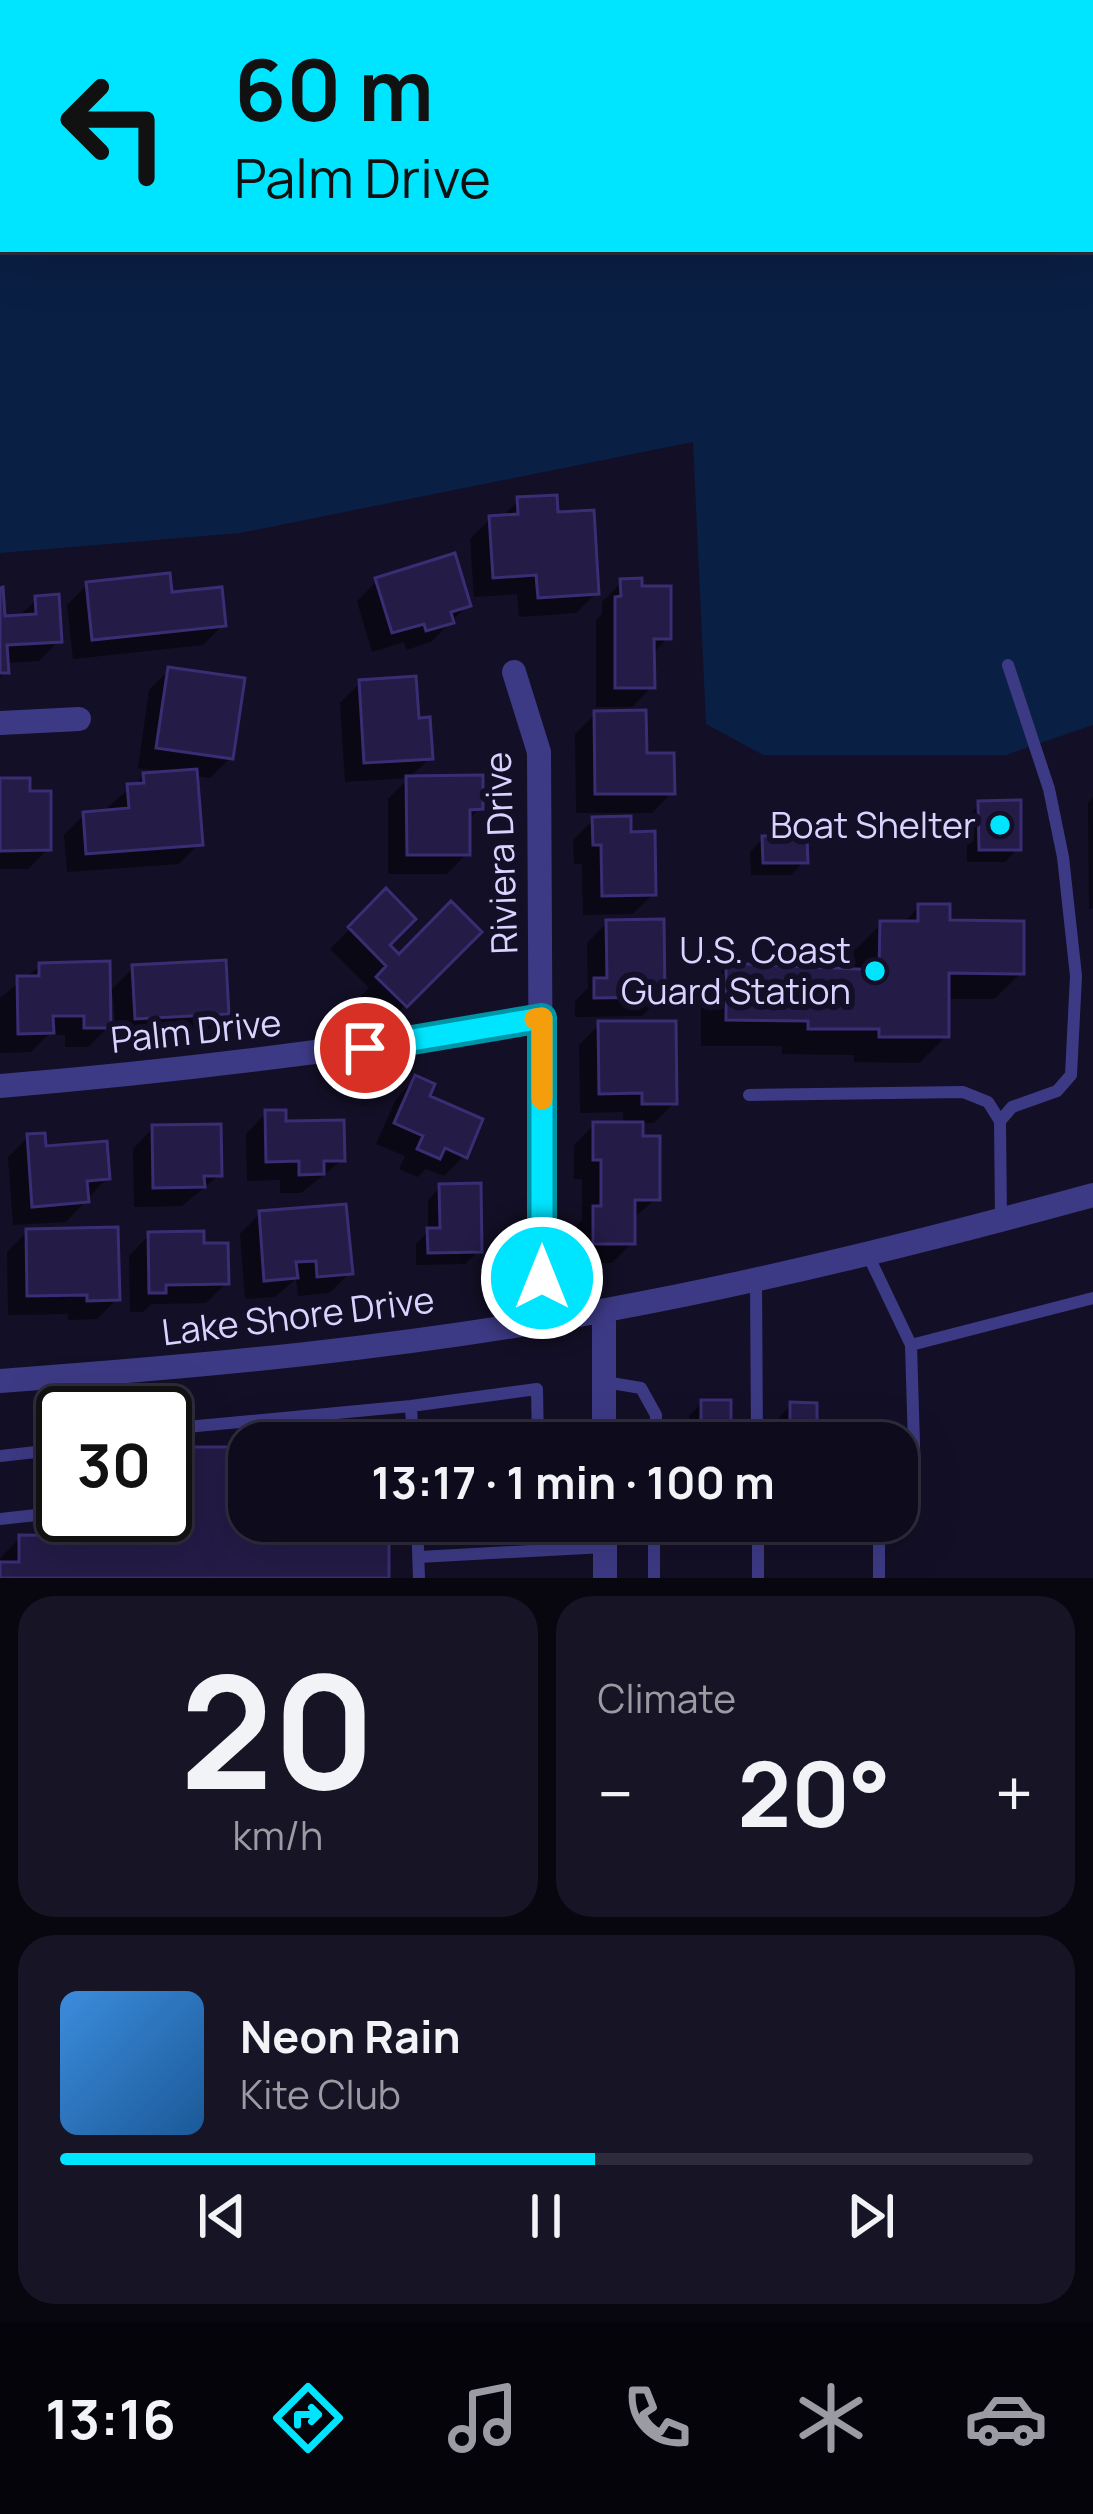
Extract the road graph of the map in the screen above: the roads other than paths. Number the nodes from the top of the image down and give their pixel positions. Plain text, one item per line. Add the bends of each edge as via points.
1 (1008, 665) dead end
2 (514, 672) dead end
3 (79, 719) dead end
4 (0, 723) edge
5 (542, 1018) junction
6 (0, 1086) edge
7 (749, 1095) dead end
8 (1000, 1120) junction
9 (1093, 1195) edge
10 (1001, 1220) junction
11 (868, 1254) junction
12 (756, 1280) junction
13 (1093, 1298) edge
14 (604, 1311) junction
15 (542, 1321) junction
16 (911, 1346) junction
17 (0, 1382) edge
18 (604, 1382) junction
19 (411, 1406) junction
20 (412, 1422) edge
21 (538, 1422) edge
22 (604, 1422) edge
23 (656, 1422) edge
24 (757, 1422) edge
25 (913, 1422) edge
26 (192, 1426) edge
27 (36, 1453) edge
28 (0, 1456) edge
29 (36, 1515) edge
30 (0, 1519) edge
31 (418, 1542) edge
32 (540, 1542) edge
33 (570, 1542) edge
34 (605, 1542) edge
35 (654, 1542) edge
36 (758, 1542) edge
37 (879, 1542) edge
38 (540, 1549) junction
39 (419, 1558) junction
40 (419, 1578) edge
41 (605, 1578) edge
42 (653, 1578) edge
43 (758, 1578) edge
44 (879, 1578) edge

1 - 8 lane via 1049,789 1076,976 1071,1075 1057,1091 1012,1107
2 - 5 street, Riviera Drive via 539,752
3 - 4 street
5 - 6 street, Palm Drive via 192,1070
5 - 15 street, Riviera Drive
7 - 8 lane via 963,1092 988,1102
8 - 10 lane
9 - 10 street, Lake Shore Drive
10 - 11 street, Lake Shore Drive
11 - 12 street, Lake Shore Drive
11 - 16 lane
12 - 14 street, Lake Shore Drive
12 - 24 lane
13 - 16 lane
14 - 15 street, Lake Shore Drive
14 - 18 street
15 - 17 street, Lake Shore Drive via 337,1351
16 - 25 lane
18 - 22 street
18 - 23 lane via 641,1388
19 - 20 lane
19 - 21 lane via 537,1389
19 - 26 lane
27 - 28 lane
29 - 30 lane
31 - 39 lane
32 - 38 lane
33 - 38 lane
34 - 41 street
35 - 42 lane
36 - 43 lane
37 - 44 lane
38 - 39 lane
39 - 40 lane

